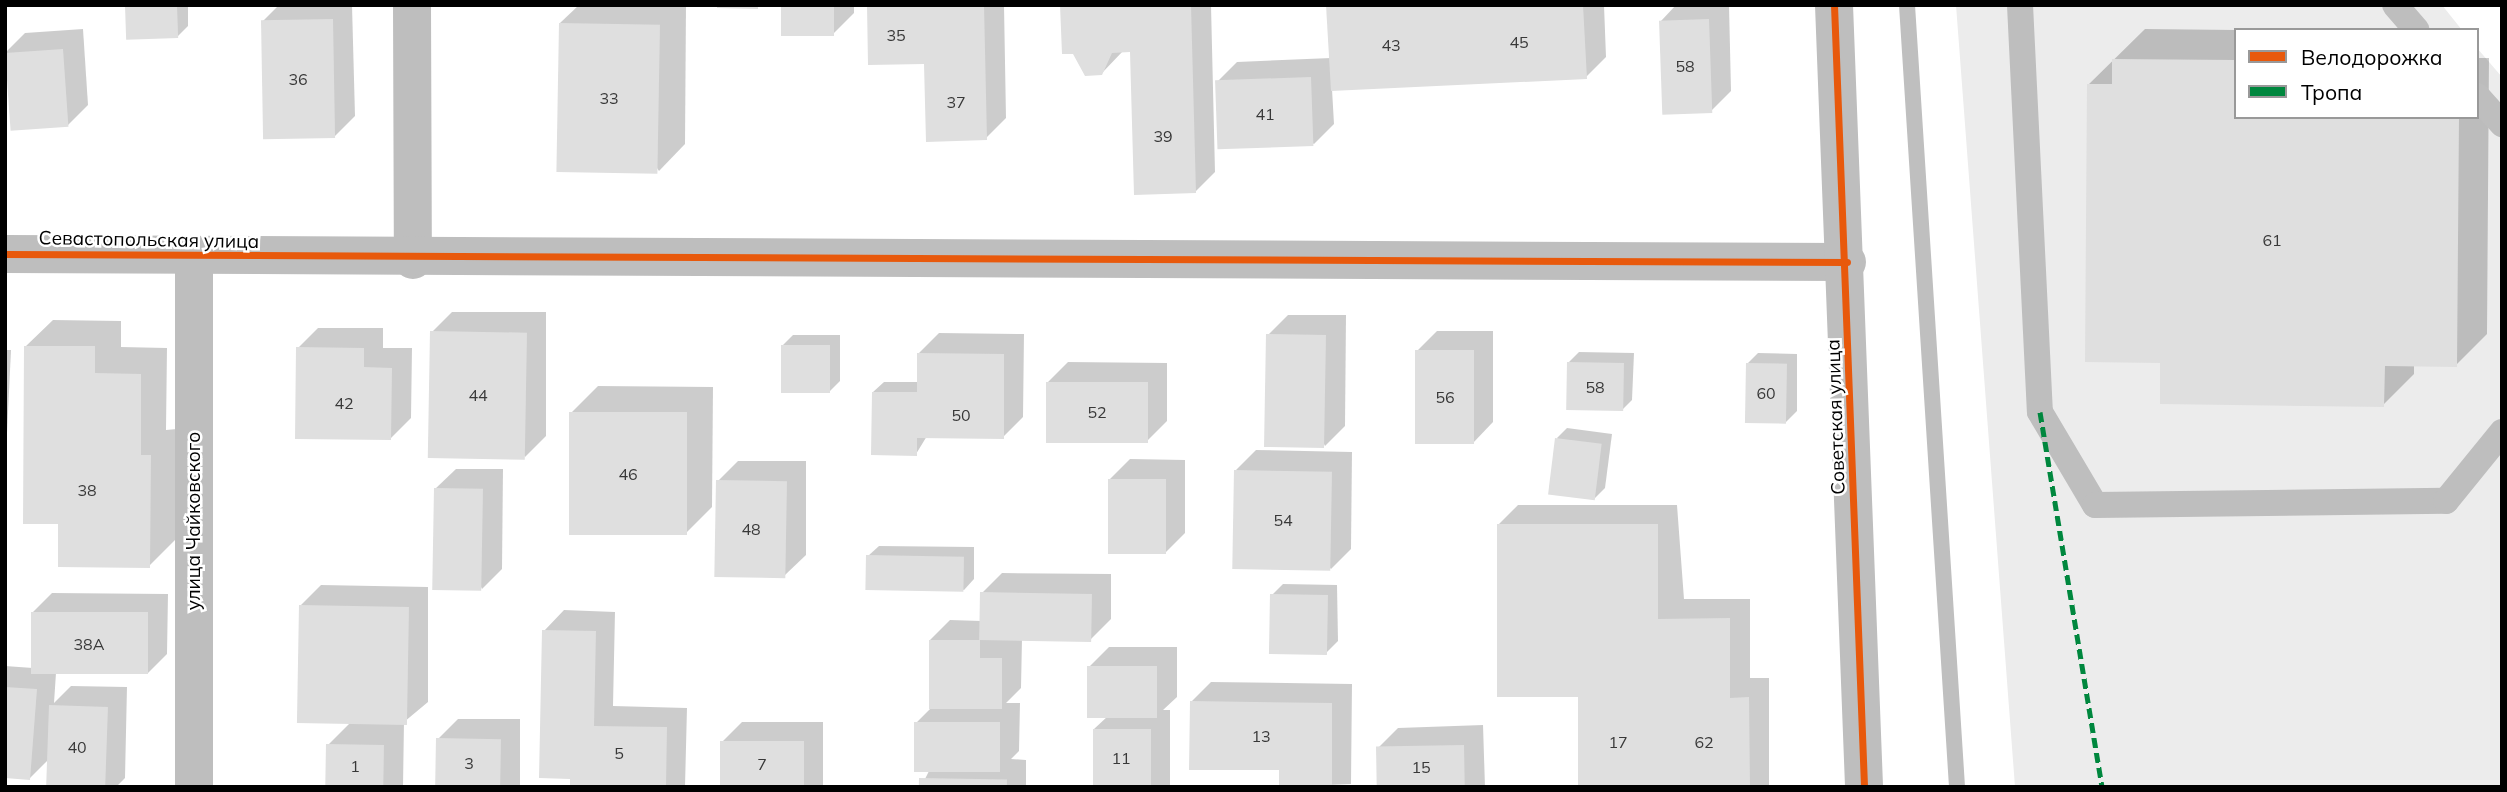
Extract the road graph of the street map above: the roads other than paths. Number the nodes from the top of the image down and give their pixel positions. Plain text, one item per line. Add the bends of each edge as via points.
1 (412, 5) edge
2 (1834, 5) edge
3 (2020, 5) edge
4 (2395, 5) edge
5 (2415, 28) edge
6 (2479, 98) edge
7 (2502, 124) edge
8 (5, 254) edge
9 (194, 255) junction
10 (413, 260) junction
11 (1847, 262) junction
12 (2502, 432) edge
13 (194, 787) edge
14 (1864, 787) edge

1 - 10 street
2 - 11 street, Советская улица
3 - 12 lane via 2040,412 2095,505 2446,501
4 - 5 lane
6 - 7 lane
8 - 9 street, Севастопольская улица
9 - 10 street, Севастопольская улица
9 - 13 street, улица Чайковского
10 - 11 street, Севастопольская улица
11 - 14 street, Советская улица

